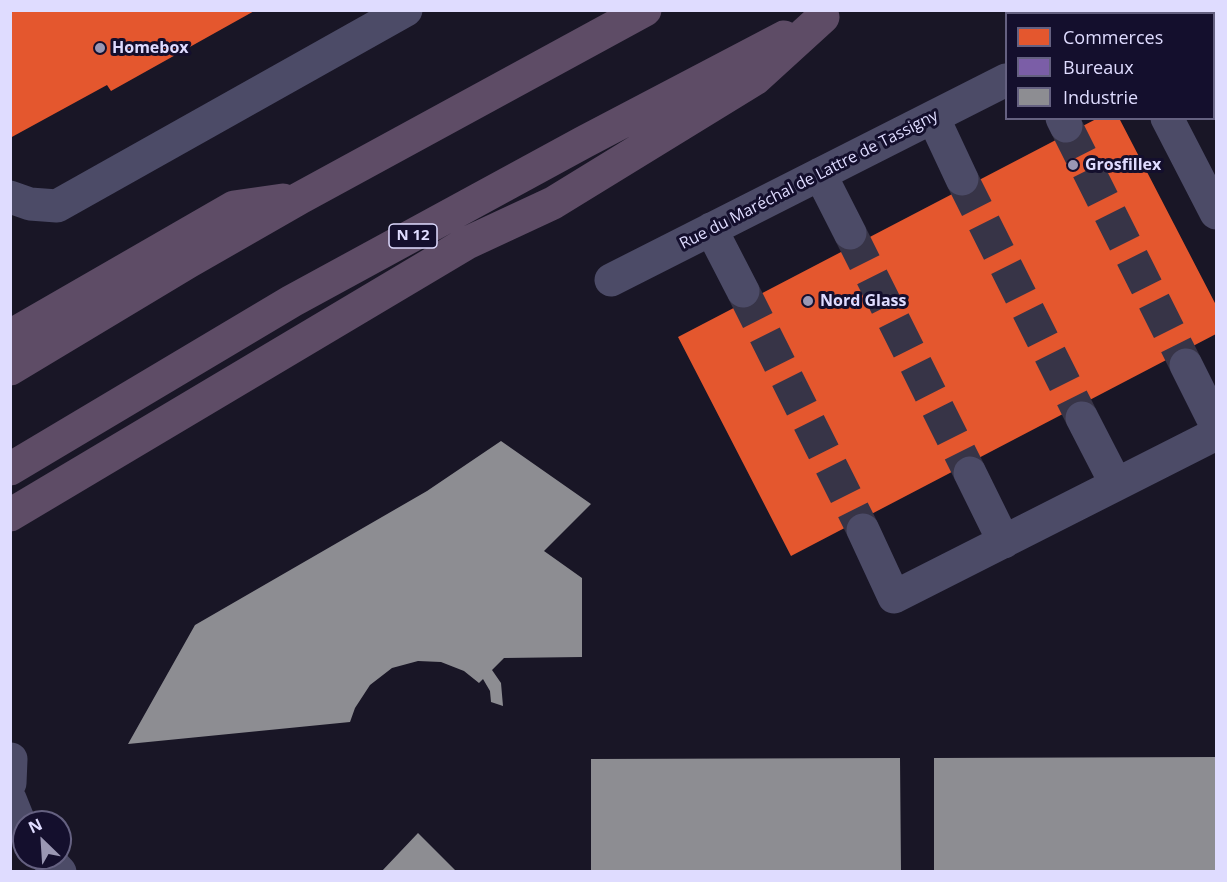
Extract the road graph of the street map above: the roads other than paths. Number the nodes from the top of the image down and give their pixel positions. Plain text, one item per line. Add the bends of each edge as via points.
1 (406, 10) edge
2 (645, 10) edge
3 (830, 14) edge
4 (1005, 81) edge
5 (933, 117) junction
6 (1168, 120) edge
7 (820, 174) junction
8 (962, 179) tunnel mouth
9 (10, 197) edge
10 (300, 198) junction
11 (1216, 213) edge
12 (711, 229) junction
13 (849, 233) tunnel mouth
14 (611, 280) dead end
15 (743, 291) tunnel mouth
16 (10, 336) edge
17 (1186, 365) tunnel mouth
18 (10, 369) edge
19 (1082, 418) tunnel mouth
20 (1216, 425) edge
21 (1216, 434) edge
22 (10, 469) edge
23 (970, 473) tunnel mouth
24 (1116, 484) junction
25 (10, 515) edge
26 (863, 530) tunnel mouth
27 (1004, 542) junction

1 - 9 street via 57,206 30,204
2 - 10 highway
3 - 22 highway, N 12 via 292,301
3 - 25 highway via 755,79 553,203 466,243
4 - 5 street, Rue du Maréchal de Lattre de Tassigny
5 - 7 street, Rue du Maréchal de Lattre de Tassigny
5 - 8 street
6 - 11 street
7 - 12 street, Rue du Maréchal de Lattre de Tassigny
7 - 13 street
10 - 16 highway via 234,207
10 - 18 highway
12 - 14 street, Rue du Maréchal de Lattre de Tassigny
12 - 15 street
17 - 20 street
19 - 24 street
21 - 24 street
23 - 27 street
24 - 27 street
26 - 27 street via 894,597

